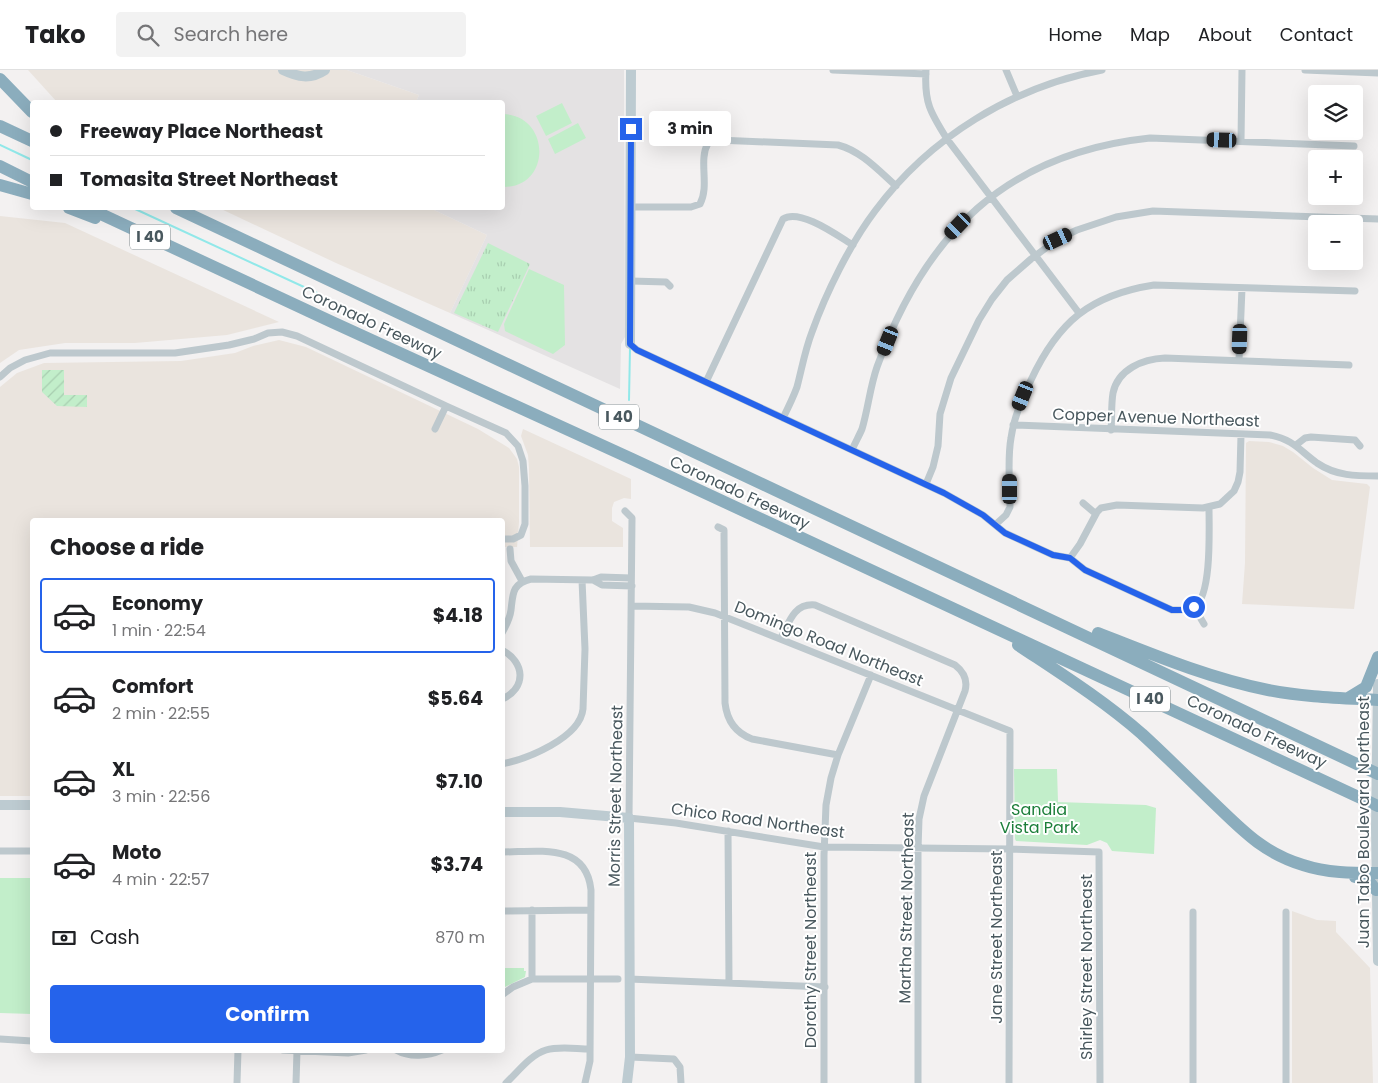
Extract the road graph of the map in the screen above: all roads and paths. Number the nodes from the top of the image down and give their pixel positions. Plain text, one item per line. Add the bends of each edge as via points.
1 (283, 70) edge
2 (325, 70) edge
3 (631, 70) edge
4 (833, 70) edge
5 (854, 70) edge
6 (1006, 70) edge
7 (1102, 70) edge
8 (1242, 70) edge
9 (1305, 70) edge
10 (926, 72) edge
11 (1083, 72) edge
12 (1378, 73) edge
13 (0, 79) edge
14 (1016, 96) junction
15 (30, 110) edge
16 (0, 126) edge
17 (946, 139) junction
18 (30, 140) edge
19 (1241, 141) junction
20 (1354, 146) dead end
21 (0, 166) edge
22 (30, 181) edge
23 (0, 184) edge
24 (896, 186) junction
25 (30, 193) edge
26 (991, 196) junction
27 (632, 207) junction
28 (75, 210) edge
29 (92, 210) edge
30 (180, 210) edge
31 (195, 210) edge
32 (1378, 219) edge
33 (232, 234) junction
34 (853, 245) junction
35 (1036, 255) junction
36 (212, 266) junction
37 (631, 281) junction
38 (670, 286) dead end
39 (1242, 288) junction
40 (1354, 291) dead end
41 (1079, 313) junction
42 (630, 344) joint
43 (1239, 360) junction
44 (1349, 365) dead end
45 (0, 378) edge
46 (706, 382) junction
47 (446, 406) junction
48 (783, 418) junction
49 (1013, 425) junction
50 (435, 429) dead end
51 (1111, 430) junction
52 (1241, 434) junction
53 (1296, 445) junction
54 (1360, 446) dead end
55 (852, 450) junction
56 (1378, 476) edge
57 (926, 484) junction
58 (1083, 503) dead end
59 (1209, 508) junction
60 (625, 511) dead end
61 (1096, 514) junction
62 (995, 525) junction
63 (718, 527) dead end
64 (505, 539) edge
65 (510, 549) dead end
66 (1070, 558) junction
67 (631, 578) junction
68 (582, 580) junction
69 (593, 580) junction
70 (522, 581) junction
71 (632, 586) junction
72 (921, 593) junction
73 (1007, 598) junction
74 (632, 606) junction
75 (1194, 607) junction
76 (724, 616) junction
77 (1204, 624) dead end
78 (505, 627) edge
79 (781, 638) junction
80 (505, 652) edge
81 (1378, 657) edge
82 (871, 675) junction
83 (1378, 684) edge
84 (505, 698) edge
85 (1348, 698) junction
86 (1378, 700) edge
87 (958, 709) junction
88 (1010, 730) joint
89 (1377, 739) edge
90 (838, 755) junction
91 (505, 763) edge
92 (1378, 774) edge
93 (0, 805) edge
94 (30, 805) edge
95 (1378, 806) edge
96 (505, 812) edge
97 (629, 818) junction
98 (728, 831) junction
99 (1256, 842) junction
100 (824, 847) junction
101 (1010, 848) junction
102 (918, 849) junction
103 (0, 851) edge
104 (30, 851) edge
105 (505, 852) edge
106 (1099, 852) joint
107 (1377, 871) edge
108 (1376, 890) junction
109 (532, 910) junction
110 (590, 910) junction
111 (505, 911) edge
112 (1193, 912) dead end
113 (1286, 912) dead end
114 (1378, 961) edge
115 (590, 978) junction
116 (532, 979) junction
117 (618, 979) dead end
118 (629, 979) junction
119 (729, 982) junction
120 (825, 987) junction
121 (505, 993) edge
122 (0, 1040) edge
123 (30, 1041) edge
124 (590, 1049) junction
125 (238, 1053) edge
126 (297, 1053) edge
127 (402, 1053) edge
128 (432, 1053) edge
129 (630, 1057) junction
130 (681, 1079) edge
131 (237, 1083) edge
132 (296, 1083) edge
133 (506, 1083) edge
134 (585, 1083) edge
135 (627, 1083) edge
136 (824, 1083) edge
137 (918, 1083) edge
138 (1009, 1083) edge
139 (1100, 1083) edge
140 (1193, 1083) edge
141 (1286, 1083) edge

1 - 2 street via 305,77
3 - 27 street
4 - 5 street
5 - 10 street
6 - 14 street
7 - 11 street
8 - 19 street
9 - 12 street
10 - 17 street via 928,105
11 - 14 street
13 - 15 highway
14 - 17 street
16 - 18 highway
17 - 24 street
17 - 26 street
19 - 20 street
19 - 26 street via 1150,138 1098,146 1036,168
21 - 22 highway
23 - 25 highway
24 - 27 street via 863,156 838,145 718,140 708,143 704,151 704,193 700,204 691,207
24 - 34 street
26 - 35 street
26 - 55 street via 949,236 916,281 877,367 861,431
27 - 37 street
28 - 36 highway
29 - 36 highway, Coronado Freeway / I 40
30 - 33 highway, Coronado Freeway / I 40
31 - 33 highway
32 - 35 street via 1153,211 1098,222 1058,239
33 - 73 highway, Coronado Freeway / I 40
34 - 46 street via 814,222 785,217
34 - 48 street via 812,331 796,387
35 - 41 street
35 - 57 street via 1007,280 992,299 965,348 940,414 938,446
36 - 72 highway, Coronado Freeway / I 40
37 - 38 street via 666,282
37 - 42 street
39 - 40 street
39 - 41 street via 1166,284 1133,288 1116,293
39 - 43 street
41 - 49 street via 1058,333 1044,354
42 - 46 street
43 - 44 street
43 - 51 street via 1165,358 1136,364 1115,387
45 - 47 street via 25,360 50,353 175,353 229,345 282,332 297,336
46 - 48 street
47 - 50 street
47 - 64 street via 506,433 518,446 524,470 525,524 521,535
48 - 55 street
49 - 51 street, Copper Avenue Northeast
49 - 62 street via 1009,453 1010,507
51 - 52 street, Copper Avenue Northeast
52 - 53 street, Copper Avenue Northeast via 1281,437
52 - 59 street via 1238,482 1227,498
53 - 54 street via 1311,437 1355,440
53 - 56 street, Copper Avenue Northeast via 1317,463 1344,475
55 - 57 street
57 - 62 street via 970,506
58 - 61 street
59 - 61 street via 1117,505 1101,508
59 - 75 street via 1206,587
60 - 67 street, Morris Street Northeast via 632,518
61 - 66 street
62 - 66 street via 1005,533 1053,555
63 - 76 street via 724,530
65 - 70 street via 511,561
66 - 75 street via 1085,570 1172,610
67 - 69 street via 601,577
67 - 71 street, Morris Street Northeast
68 - 69 street
68 - 70 street
68 - 91 street via 585,649 581,718 549,746
69 - 71 street via 602,586
70 - 78 street via 514,591
71 - 74 street, Morris Street Northeast
72 - 95 highway, Coronado Freeway / I 40
72 - 99 highway via 1016,644 1076,684 1142,734
73 - 85 highway via 1234,682 1279,692
73 - 92 highway, Coronado Freeway / I 40
74 - 76 street, Domingo Road Northeast via 689,607
74 - 97 street, Morris Street Northeast
75 - 77 street
76 - 79 street, Domingo Road Northeast
76 - 90 street via 725,703 734,727 752,739
79 - 82 street, Domingo Road Northeast
79 - 87 street, Martha Street Northeast via 796,610 806,605 818,606 960,669 967,684
80 - 84 street via 514,658 520,669 519,684
81 - 85 highway via 1366,687
82 - 87 street, Domingo Road Northeast
82 - 90 street, Dorothy Street Northeast
83 - 86 street, Juan Tabo Boulevard Northeast
85 - 86 highway
86 - 89 street, Juan Tabo Boulevard Northeast
87 - 88 street, Domingo Road Northeast
87 - 102 street, Martha Street Northeast via 924,796
88 - 101 street, Jane Street Northeast
89 - 107 street, Juan Tabo Boulevard Northeast
90 - 100 street, Dorothy Street Northeast via 827,797
93 - 94 street
96 - 97 street, Chico Road Northeast via 560,812
97 - 98 street, Chico Road Northeast
97 - 118 street, Morris Street Northeast
98 - 100 street, Chico Road Northeast
98 - 119 street
99 - 107 highway via 1282,857 1314,868 1339,872
99 - 108 highway via 1260,849 1288,864 1320,873 1363,878
100 - 102 street, Chico Road Northeast
100 - 120 street, Dorothy Street Northeast
101 - 102 street, Chico Road Northeast
101 - 106 street, Chico Road Northeast
101 - 138 street, Jane Street Northeast
102 - 137 street, Martha Street Northeast
103 - 104 street
105 - 110 street via 557,853 574,858 584,867 590,883
106 - 139 street, Shirley Street Northeast
107 - 108 street, Juan Tabo Boulevard Northeast
108 - 114 street, Juan Tabo Boulevard Northeast
109 - 110 street
109 - 111 street
109 - 116 street
110 - 115 street
112 - 140 street
113 - 141 street
115 - 116 street
115 - 117 street
115 - 124 street
116 - 121 street
118 - 119 street
118 - 129 street, Morris Street Northeast
119 - 120 street
120 - 136 street, Dorothy Street Northeast
122 - 123 street
124 - 133 street via 546,1050 535,1055
124 - 134 street via 590,1068
125 - 131 street
126 - 132 street
127 - 128 street
129 - 130 street via 674,1059 679,1064
129 - 135 street, Morris Street Northeast

